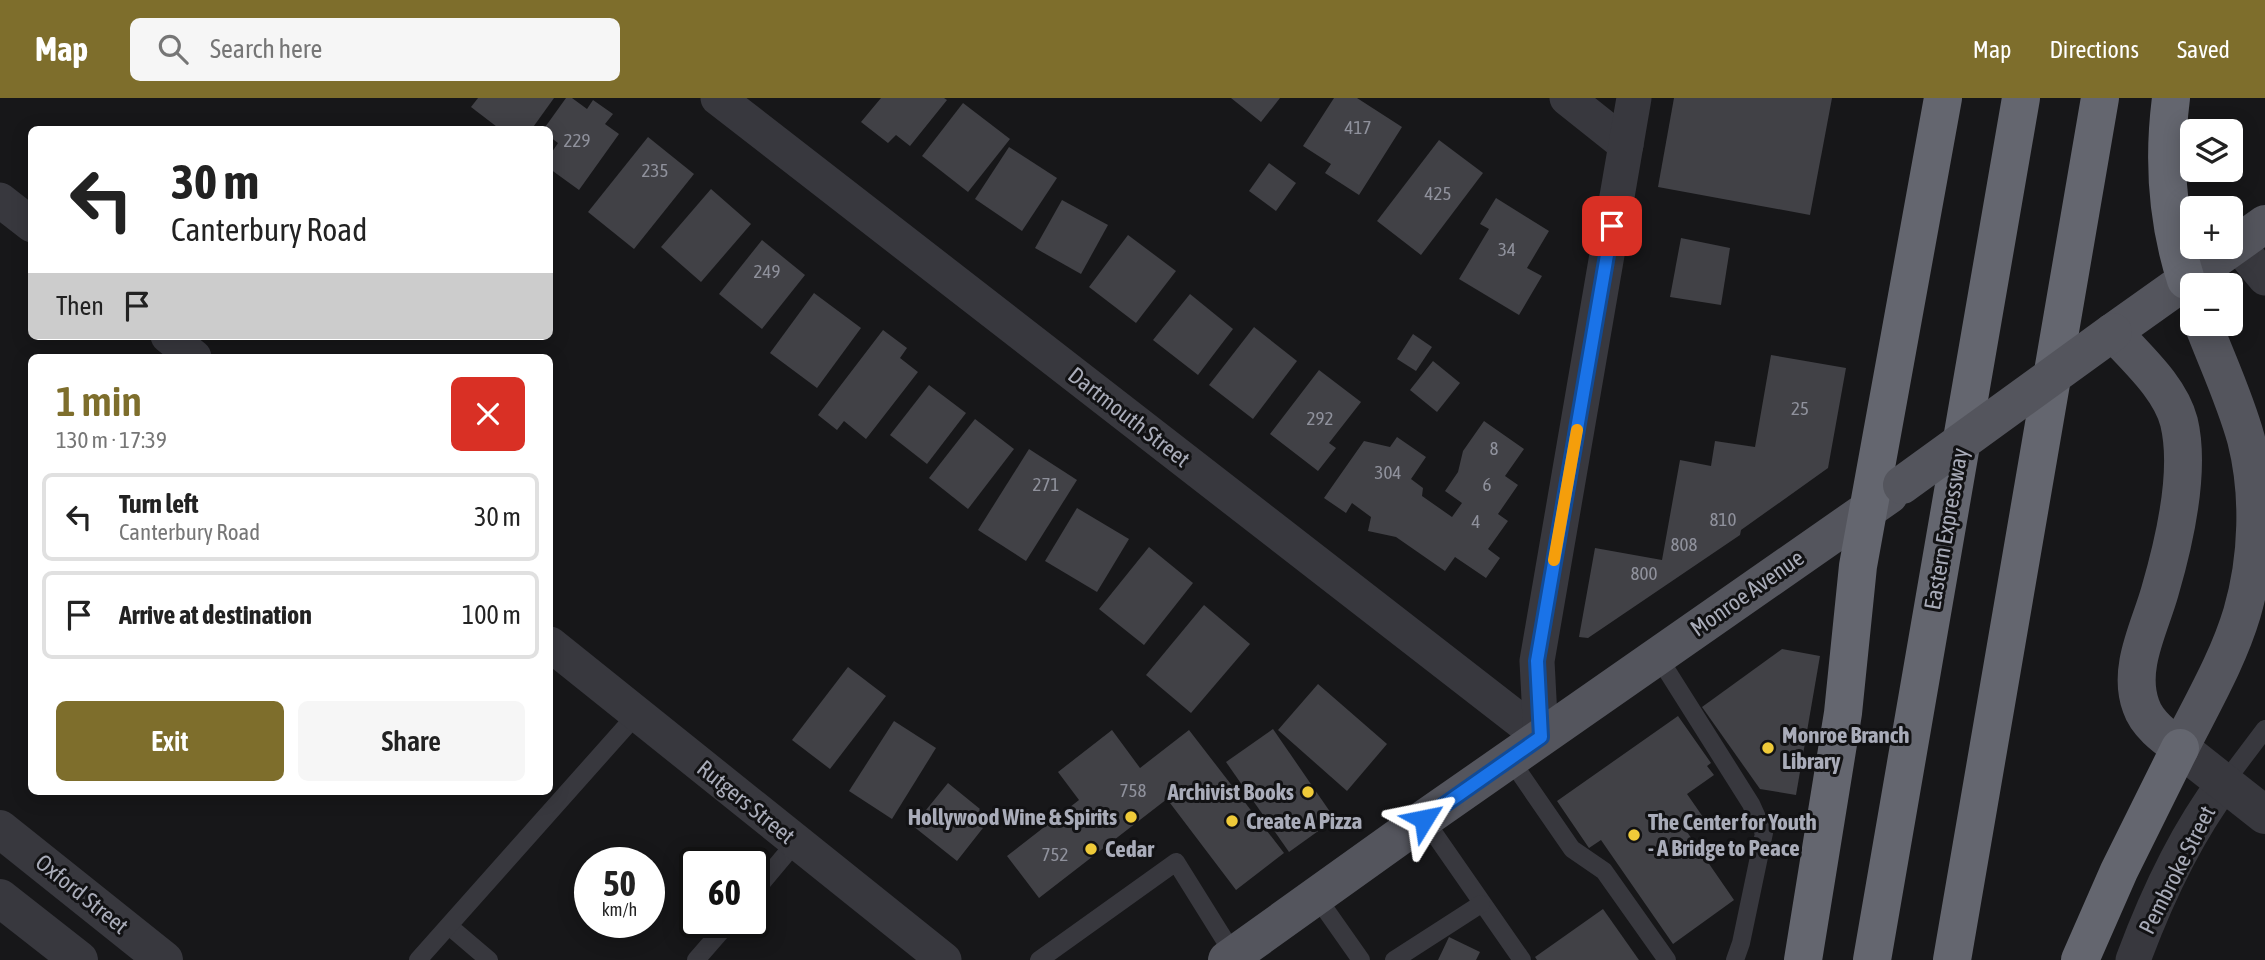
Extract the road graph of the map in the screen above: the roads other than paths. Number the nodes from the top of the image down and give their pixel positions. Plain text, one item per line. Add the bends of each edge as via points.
1 (718, 98) edge
2 (1567, 98) edge
3 (1634, 98) edge
4 (1943, 98) edge
5 (2021, 98) edge
6 (2100, 98) edge
7 (2171, 98) edge
8 (1626, 145) junction
9 (0, 200) edge
10 (28, 222) edge
11 (2251, 234) edge
12 (2184, 273) edge
13 (2208, 273) edge
14 (2265, 278) edge
15 (2180, 295) edge
16 (2113, 332) junction
17 (2207, 336) edge
18 (173, 340) edge
19 (190, 354) edge
20 (1870, 509) junction
21 (553, 646) edge
22 (1657, 655) junction
23 (637, 715) junction
24 (2265, 729) edge
25 (1541, 737) junction
26 (2180, 748) junction
27 (1510, 759) junction
28 (2225, 782) junction
29 (2265, 816) edge
30 (1424, 819) junction
31 (0, 829) edge
32 (796, 842) junction
33 (770, 873) edge
34 (1316, 896) junction
35 (0, 898) edge
36 (1481, 904) junction
37 (449, 926) junction
38 (715, 938) edge
39 (1230, 958) edge
40 (79, 960) edge
41 (164, 960) edge
42 (418, 960) edge
43 (489, 960) edge
44 (696, 960) edge
45 (944, 960) edge
46 (1039, 960) edge
47 (1361, 960) edge
48 (1394, 960) edge
49 (1522, 960) edge
50 (1667, 960) edge
51 (1735, 960) edge
52 (1803, 960) edge
53 (1872, 960) edge
54 (1952, 960) edge
55 (2080, 960) edge
56 (2133, 960) edge

1 - 25 street, Dartmouth Street
2 - 8 street
3 - 8 street
4 - 20 highway
5 - 53 highway, Eastern Expressway
6 - 54 highway
7 - 12 highway via 2169,201
8 - 25 street via 1537,661
9 - 10 street
11 - 13 main road, Monroe Avenue
11 - 14 street
15 - 16 main road, Monroe Avenue
16 - 20 main road, Monroe Avenue, bridge
16 - 26 main road via 2167,396 2179,422 2182,468 2173,535 2138,661 2136,685 2146,716
17 - 26 main road via 2245,438 2253,490 2254,547 2235,633
18 - 19 street
20 - 22 main road, Monroe Avenue
20 - 52 highway
21 - 23 street, Rutgers Street
22 - 25 main road, Monroe Avenue
22 - 51 lane via 1751,804 1764,833
23 - 32 street, Rutgers Street
23 - 37 lane
24 - 28 lane
25 - 27 main road, Monroe Avenue
26 - 28 street
26 - 55 highway
27 - 30 main road, Monroe Avenue
27 - 50 lane via 1572,849 1604,871
28 - 29 street
28 - 56 street, Pembroke Street via 2187,841
30 - 34 main road, Monroe Avenue
30 - 36 lane
31 - 41 street, Oxford Street
32 - 33 lane
32 - 45 street, Rutgers Street
34 - 39 main road, Monroe Avenue
34 - 47 lane
35 - 40 street
36 - 48 lane
36 - 49 lane
37 - 42 lane
37 - 43 lane
38 - 44 lane
39 - 46 lane via 1176,862

